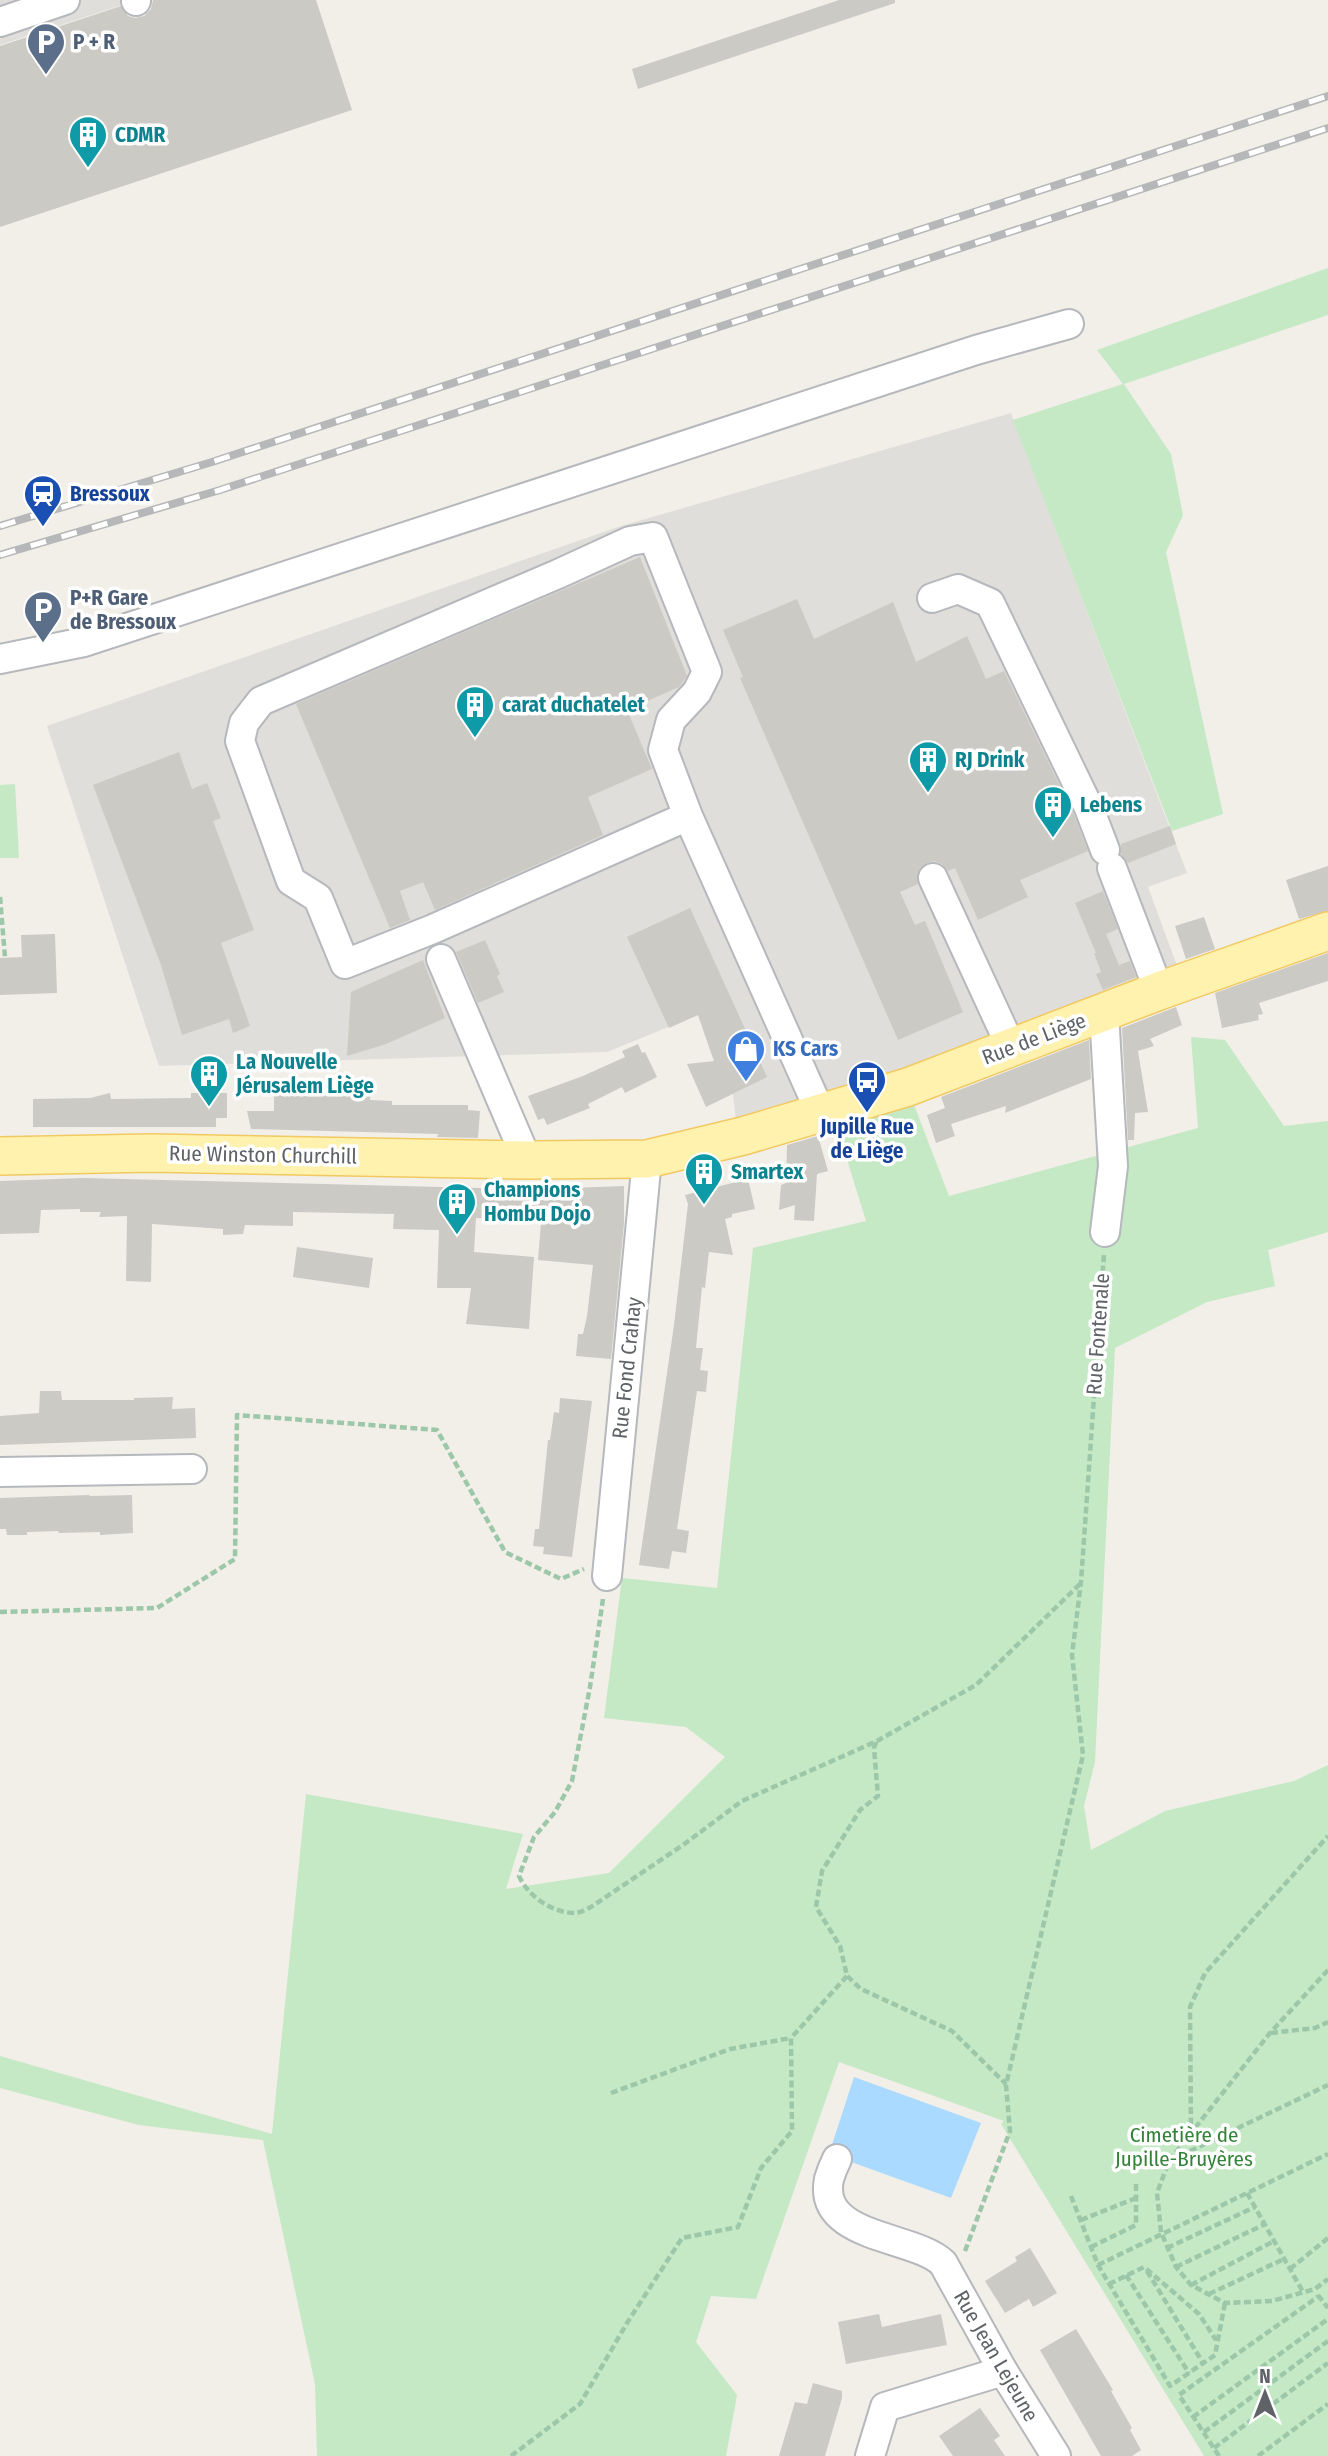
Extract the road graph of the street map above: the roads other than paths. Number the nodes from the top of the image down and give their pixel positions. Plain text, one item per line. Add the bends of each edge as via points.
1 (65, 0) edge
2 (0, 22) edge
3 (1069, 324) dead end
4 (932, 598) dead end
5 (0, 659) edge
6 (688, 816) junction
7 (933, 878) dead end
8 (1328, 931) edge
9 (441, 959) dead end
10 (1159, 991) junction
11 (1104, 1013) junction
12 (1011, 1047) junction
13 (821, 1114) junction
14 (738, 1138) joint
15 (0, 1156) edge
16 (647, 1159) junction
17 (527, 1160) junction
18 (1105, 1232) road end
19 (192, 1469) dead end
20 (0, 1472) edge
21 (596, 1572) road end
22 (837, 2159) dead end
23 (1003, 2371) junction
24 (870, 2456) edge
25 (1056, 2456) edge

1 - 2 street
3 - 5 street via 950,358 84,642
4 - 10 street via 958,589 990,603 1089,808
6 - 6 street via 345,964 318,898 291,881 240,741 244,723 261,701 630,541 653,537 707,672 671,720 663,750
6 - 13 street
7 - 12 street
8 - 10 main road, Rue de Liège
9 - 17 street
10 - 11 main road, Rue de Liège
11 - 12 main road, Rue de Liège
11 - 18 street via 1113,1166
12 - 13 main road, Rue de Liège
13 - 14 main road, Rue de Liège
14 - 16 main road, Rue Winston Churchill
15 - 17 main road, Rue Winston Churchill via 164,1153
16 - 17 main road, Rue Winston Churchill
16 - 21 street, Rue Fond Crahay
19 - 20 street
22 - 23 street, Rue Jean Lejeune via 829,2181 832,2205 852,2226 939,2260
23 - 24 street via 885,2407
23 - 25 street, Rue Jean Lejeune

